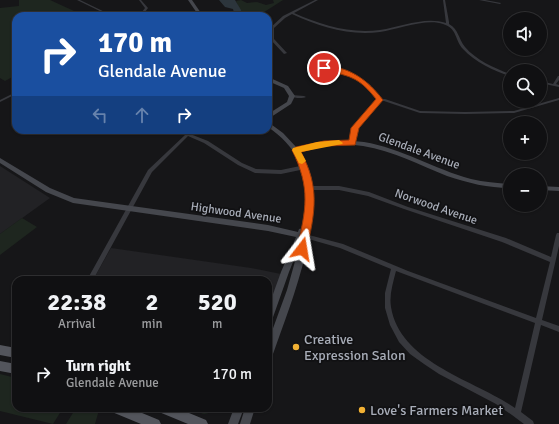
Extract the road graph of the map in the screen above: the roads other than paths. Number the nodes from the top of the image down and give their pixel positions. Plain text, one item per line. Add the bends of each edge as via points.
1 (78, 0) edge
2 (140, 0) edge
3 (190, 0) edge
4 (317, 0) edge
5 (444, 0) edge
6 (480, 0) edge
7 (500, 3) dead end
8 (104, 12) edge
9 (144, 12) edge
10 (198, 12) edge
11 (292, 13) junction
12 (447, 25) junction
13 (272, 29) edge
14 (272, 39) edge
15 (286, 53) dead end
16 (311, 68) dead end
17 (503, 71) edge
18 (559, 77) edge
19 (272, 81) edge
20 (547, 83) edge
21 (554, 84) junction
22 (559, 86) edge
23 (12, 95) edge
24 (292, 96) junction
25 (304, 97) dead end
26 (559, 99) edge
27 (380, 100) junction
28 (0, 101) edge
29 (272, 114) edge
30 (272, 127) edge
31 (187, 135) joint
32 (352, 143) junction
33 (296, 150) junction
34 (0, 160) edge
35 (305, 168) junction
36 (503, 185) edge
37 (310, 188) junction
38 (547, 188) edge
39 (559, 189) edge
40 (128, 209) junction
41 (559, 235) edge
42 (303, 236) junction
43 (552, 260) junction
44 (394, 268) junction
45 (92, 276) edge
46 (272, 309) edge
47 (538, 321) junction
48 (559, 329) edge
49 (272, 342) edge
50 (0, 350) edge
51 (12, 352) edge
52 (0, 366) edge
53 (12, 368) edge
54 (126, 412) edge
55 (173, 412) edge
56 (238, 412) edge
57 (249, 412) edge
58 (517, 413) junction
59 (155, 424) edge
60 (202, 424) edge
61 (233, 424) edge
62 (245, 424) edge
63 (530, 424) edge

1 - 8 street
2 - 9 street via 147,8
3 - 10 street
4 - 11 street
5 - 12 street
6 - 7 street
11 - 12 street via 318,25 354,32 380,32 430,22
11 - 13 street
12 - 17 street via 455,30 463,47 470,54
14 - 15 street
16 - 27 street via 351,74 369,86
18 - 21 street
19 - 24 street via 286,87
20 - 21 street
21 - 22 street
23 - 28 street
24 - 25 street
24 - 29 street via 289,102
26 - 27 street via 514,112 465,113 420,112
27 - 32 street via 355,128
30 - 33 street
31 - 35 street via 213,146 255,171
31 - 40 street via 152,168
32 - 33 street, Glendale Avenue via 324,144
32 - 36 street, Glendale Avenue via 387,150 473,182
33 - 35 street
34 - 40 street, Highwood Avenue via 63,197
35 - 37 street
37 - 42 street via 310,210
37 - 43 street, Norwood Avenue via 339,188 369,194 504,240
38 - 39 street
40 - 42 street, Highwood Avenue via 268,228
40 - 45 street
41 - 43 street
42 - 44 street, Highwood Avenue via 341,246
42 - 46 street via 285,272
42 - 49 street via 295,274
43 - 47 street
44 - 47 street, Highwood Avenue
44 - 58 street via 388,292 388,307 392,323 404,342 433,367
47 - 48 street, Highwood Avenue
47 - 58 street
50 - 51 main road
52 - 53 main road
54 - 59 main road
55 - 60 main road
56 - 61 street
57 - 62 street
58 - 63 street

